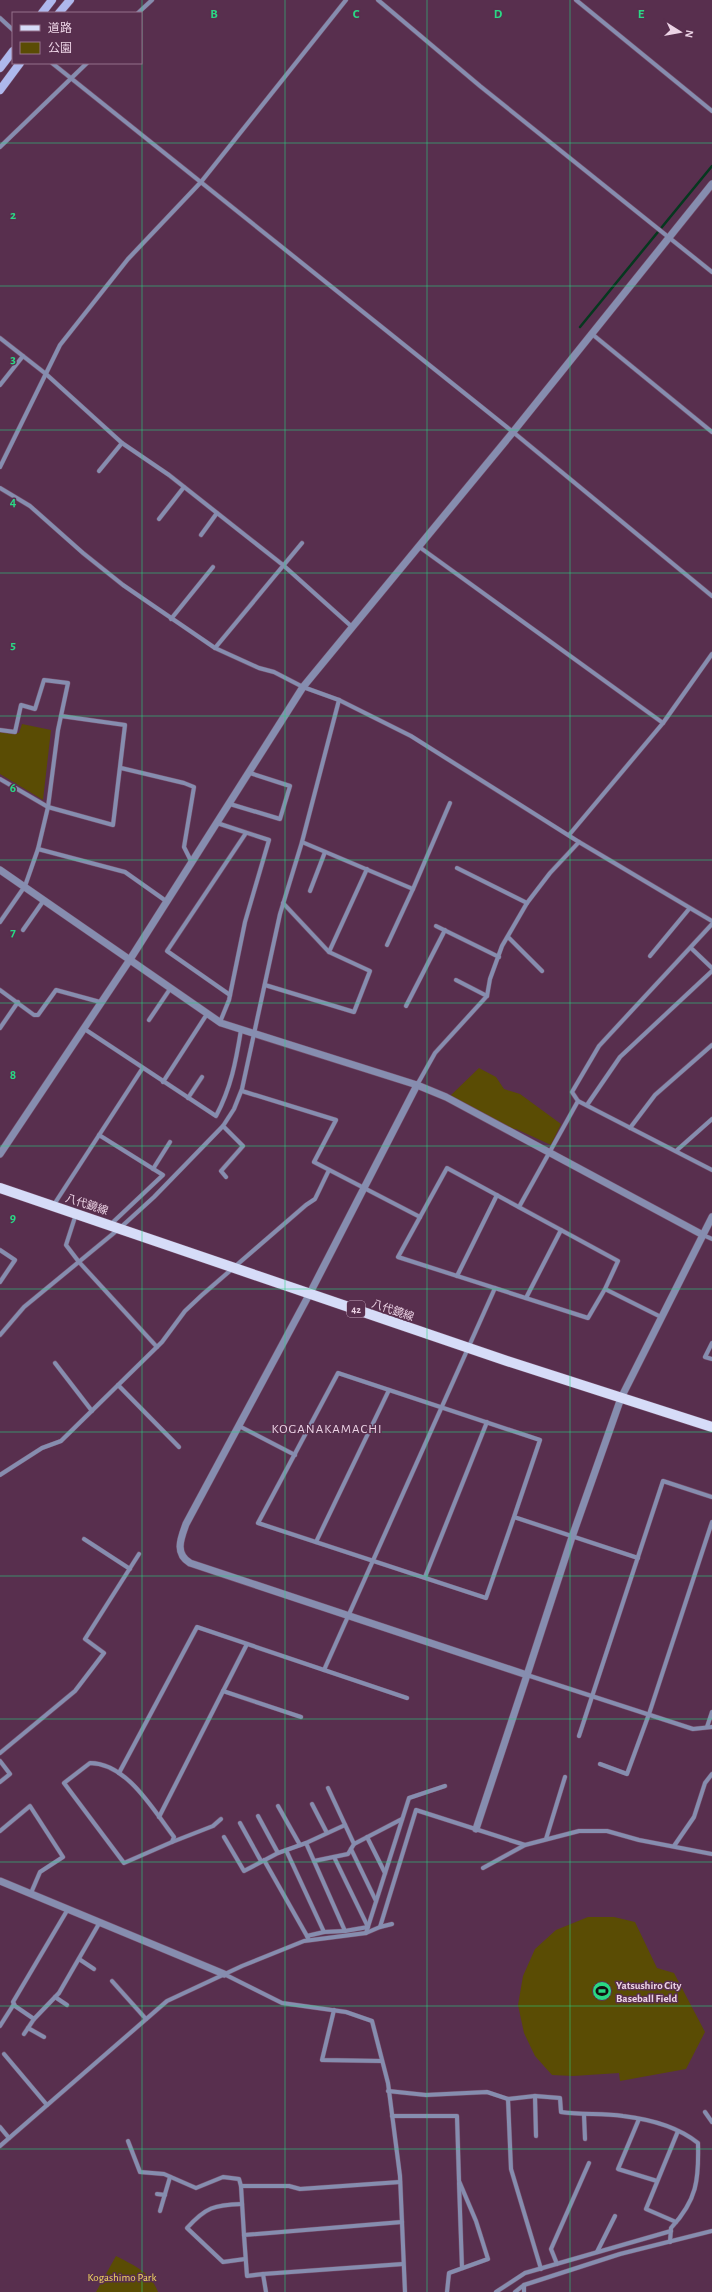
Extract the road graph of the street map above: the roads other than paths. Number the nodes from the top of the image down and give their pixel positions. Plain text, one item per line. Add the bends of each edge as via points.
1 (52, 0) edge
2 (70, 0) edge
3 (152, 0) edge
4 (346, 0) edge
5 (378, 0) edge
6 (576, 0) edge
7 (43, 12) edge
8 (60, 12) edge
9 (139, 12) edge
10 (0, 18) edge
11 (12, 29) edge
12 (12, 51) edge
13 (19, 64) edge
14 (53, 64) edge
15 (86, 64) edge
16 (0, 68) edge
17 (71, 78) junction
18 (0, 90) edge
19 (712, 111) edge
20 (0, 147) edge
21 (201, 182) junction
22 (712, 184) edge
23 (667, 235) junction
24 (712, 272) edge
25 (592, 334) junction
26 (0, 338) edge
27 (23, 356) junction
28 (46, 374) junction
29 (0, 385) edge
30 (513, 432) junction
31 (712, 432) edge
32 (122, 442) junction
33 (0, 467) edge
34 (99, 471) dead end
35 (184, 487) junction
36 (0, 488) edge
37 (217, 513) junction
38 (159, 518) dead end
39 (201, 535) dead end
40 (302, 543) dead end
41 (417, 546) junction
42 (283, 565) junction
43 (213, 567) dead end
44 (712, 596) edge
45 (171, 619) junction
46 (351, 626) junction
47 (215, 648) junction
48 (712, 654) edge
49 (303, 687) junction
50 (339, 700) junction
51 (61, 716) junction
52 (663, 722) junction
53 (0, 730) edge
54 (121, 768) junction
55 (250, 773) junction
56 (0, 779) edge
57 (450, 803) dead end
58 (230, 804) junction
59 (48, 807) junction
60 (217, 823) junction
61 (246, 833) junction
62 (569, 835) junction
63 (302, 842) junction
64 (579, 842) junction
65 (38, 849) junction
66 (325, 852) junction
67 (192, 863) junction
68 (457, 868) dead end
69 (367, 869) junction
70 (0, 870) edge
71 (25, 886) junction
72 (413, 889) junction
73 (310, 891) dead end
74 (44, 900) junction
75 (166, 901) junction
76 (283, 903) junction
77 (527, 903) junction
78 (689, 909) junction
79 (0, 922) edge
80 (712, 923) edge
81 (436, 926) dead end
82 (23, 930) dead end
83 (445, 930) junction
84 (508, 937) junction
85 (387, 945) dead end
86 (691, 948) junction
87 (329, 952) junction
88 (650, 956) dead end
89 (499, 957) junction
90 (129, 961) junction
91 (712, 968) edge
92 (542, 971) dead end
93 (712, 971) edge
94 (456, 980) dead end
95 (265, 985) junction
96 (170, 989) junction
97 (0, 990) edge
98 (230, 995) junction
99 (487, 996) junction
100 (18, 1002) junction
101 (100, 1002) junction
102 (406, 1006) dead end
103 (207, 1014) junction
104 (149, 1020) dead end
105 (220, 1022) junction
106 (0, 1028) edge
107 (84, 1028) junction
108 (241, 1030) junction
109 (255, 1034) junction
110 (712, 1045) edge
111 (142, 1069) junction
112 (202, 1078) dead end
113 (163, 1082) junction
114 (417, 1084) junction
115 (242, 1091) junction
116 (188, 1098) junction
117 (578, 1101) junction
118 (586, 1105) junction
119 (712, 1119) edge
120 (223, 1126) junction
121 (630, 1128) junction
122 (99, 1134) junction
123 (170, 1142) dead end
124 (3, 1145) edge
125 (676, 1151) junction
126 (550, 1153) junction
127 (0, 1154) edge
128 (153, 1170) junction
129 (329, 1170) junction
130 (712, 1170) edge
131 (226, 1177) dead end
132 (0, 1188) edge
133 (365, 1189) junction
134 (497, 1195) junction
135 (53, 1206) junction
136 (519, 1207) junction
137 (76, 1213) junction
138 (420, 1217) junction
139 (712, 1217) edge
140 (115, 1226) junction
141 (561, 1230) junction
142 (703, 1235) junction
143 (712, 1240) edge
144 (0, 1250) edge
145 (79, 1262) junction
146 (234, 1268) junction
147 (457, 1276) junction
148 (0, 1282) edge
149 (495, 1288) junction
150 (604, 1289) junction
151 (310, 1293) junction
152 (526, 1298) junction
153 (660, 1317) junction
154 (0, 1335) edge
155 (712, 1343) edge
156 (157, 1347) junction
157 (467, 1348) junction
158 (712, 1359) edge
159 (55, 1363) dead end
160 (118, 1385) junction
161 (389, 1390) junction
162 (621, 1398) junction
163 (440, 1407) junction
164 (92, 1411) junction
165 (487, 1422) junction
166 (239, 1426) junction
167 (712, 1427) edge
168 (180, 1447) dead end
169 (294, 1455) junction
170 (0, 1475) edge
171 (712, 1497) edge
172 (514, 1516) junction
173 (712, 1522) edge
174 (572, 1537) junction
175 (84, 1539) dead end
176 (316, 1542) junction
177 (139, 1554) dead end
178 (638, 1558) junction
179 (372, 1561) junction
180 (130, 1569) junction
181 (425, 1577) junction
182 (348, 1615) junction
183 (247, 1644) junction
184 (324, 1670) junction
185 (527, 1674) junction
186 (223, 1691) junction
187 (593, 1695) junction
188 (406, 1698) dead end
189 (712, 1712) edge
190 (649, 1714) junction
191 (301, 1717) dead end
192 (707, 1727) junction
193 (712, 1727) edge
194 (579, 1736) dead end
195 (0, 1753) edge
196 (0, 1761) edge
197 (600, 1764) dead end
198 (119, 1773) junction
199 (712, 1774) edge
200 (565, 1777) dead end
201 (0, 1782) edge
202 (445, 1786) dead end
203 (328, 1788) dead end
204 (312, 1804) dead end
205 (278, 1806) dead end
206 (258, 1816) dead end
207 (159, 1817) junction
208 (220, 1819) dead end
209 (402, 1819) junction
210 (240, 1823) dead end
211 (345, 1825) junction
212 (476, 1829) junction
213 (0, 1831) edge
214 (327, 1833) junction
215 (224, 1837) dead end
216 (367, 1837) junction
217 (546, 1839) junction
218 (172, 1842) junction
219 (306, 1843) junction
220 (354, 1844) junction
221 (300, 1845) junction
222 (525, 1845) junction
223 (674, 1846) junction
224 (351, 1849) junction
225 (286, 1850) junction
226 (278, 1853) junction
227 (712, 1854) edge
228 (334, 1857) junction
229 (262, 1861) junction
230 (314, 1861) junction
231 (482, 1868) dead end
232 (385, 1873) junction
233 (0, 1881) edge
234 (31, 1893) junction
235 (376, 1901) junction
236 (68, 1909) junction
237 (100, 1922) junction
238 (392, 1924) dead end
239 (368, 1927) junction
240 (380, 1927) junction
241 (345, 1931) junction
242 (324, 1932) junction
243 (366, 1933) junction
244 (308, 1938) junction
245 (79, 1959) junction
246 (94, 1969) dead end
247 (224, 1974) junction
248 (112, 1981) dead end
249 (55, 1997) junction
250 (14, 2004) junction
251 (67, 2005) dead end
252 (334, 2010) junction
253 (146, 2019) junction
254 (34, 2020) junction
255 (0, 2026) edge
256 (28, 2028) junction
257 (24, 2034) dead end
258 (44, 2036) dead end
259 (4, 2054) dead end
260 (382, 2061) junction
261 (388, 2091) junction
262 (535, 2096) junction
263 (508, 2099) junction
264 (47, 2105) junction
265 (705, 2112) dead end
266 (584, 2115) junction
267 (392, 2116) junction
268 (639, 2119) junction
269 (712, 2122) edge
270 (0, 2127) edge
271 (678, 2131) junction
272 (536, 2136) dead end
273 (9, 2138) junction
274 (585, 2139) dead end
275 (128, 2140) dead end
276 (0, 2146) edge
277 (589, 2163) dead end
278 (170, 2176) junction
279 (459, 2180) junction
280 (657, 2181) junction
281 (400, 2182) junction
282 (241, 2186) junction
283 (157, 2194) dead end
284 (165, 2195) junction
285 (242, 2204) junction
286 (160, 2211) dead end
287 (615, 2216) dead end
288 (402, 2222) junction
289 (676, 2222) junction
290 (671, 2231) junction
291 (712, 2231) edge
292 (244, 2235) junction
293 (670, 2242) junction
294 (597, 2252) junction
295 (246, 2259) junction
296 (403, 2264) junction
297 (557, 2264) junction
298 (462, 2268) junction
299 (541, 2269) junction
300 (263, 2274) junction
301 (524, 2286) junction
302 (266, 2292) edge
303 (406, 2292) edge
304 (447, 2292) edge
305 (496, 2292) edge
306 (515, 2292) edge
307 (524, 2292) edge

1 - 7 main road
2 - 8 main road
3 - 9 street
4 - 21 street
5 - 23 street via 480,86
6 - 19 street
10 - 11 street
12 - 16 main road
13 - 18 main road
14 - 17 street
15 - 17 street
17 - 20 street
17 - 21 street
21 - 28 street via 128,259 60,345
21 - 30 street
22 - 23 street
23 - 24 street
23 - 25 street
25 - 30 street
25 - 31 street
26 - 27 street
27 - 28 street
27 - 29 street
28 - 32 street
28 - 33 street
30 - 41 street
30 - 44 street
32 - 34 street
32 - 35 street
35 - 37 street
35 - 38 street
36 - 45 street via 30,506 83,553
37 - 39 street
37 - 42 street
40 - 42 street
41 - 46 street
41 - 52 street
42 - 46 street
42 - 47 street
43 - 45 street
45 - 47 street
46 - 49 street
47 - 49 street
48 - 52 street
49 - 50 street
49 - 55 street
50 - 62 street via 411,736
50 - 63 street
51 - 53 street via 68,683 44,680 35,709 21,705 15,732
51 - 54 street via 125,725
51 - 59 street
52 - 62 street
54 - 59 street via 114,825
54 - 67 street via 194,787 184,847
55 - 58 street
55 - 58 street via 290,786 280,819
56 - 59 street
57 - 72 street
58 - 60 street
59 - 65 street
60 - 61 street
60 - 67 street
61 - 98 street via 269,840 245,922
61 - 98 street via 167,951
62 - 64 street
63 - 66 street
63 - 76 street
64 - 77 street
64 - 78 street
65 - 71 street
65 - 75 street via 125,872
66 - 69 street
66 - 73 street
67 - 75 street
68 - 77 street
69 - 72 street
69 - 87 street
70 - 71 street
71 - 74 street
71 - 79 street
72 - 85 street
74 - 82 street
74 - 90 street
75 - 90 street
76 - 87 street
76 - 95 street
77 - 84 street
78 - 80 street
78 - 88 street
80 - 86 street
81 - 83 street
83 - 89 street
83 - 102 street
84 - 89 street
84 - 92 street
86 - 91 street
86 - 117 street via 600,1046 572,1092
87 - 95 street via 370,971 354,1012
89 - 99 street via 490,979
90 - 96 street
90 - 101 street
93 - 118 street via 620,1057
94 - 99 street
95 - 109 street
96 - 103 street
96 - 104 street
97 - 100 street
98 - 105 street
99 - 114 street via 436,1053
100 - 101 street via 34,1015 38,1015 56,990
100 - 106 street
101 - 107 street
103 - 105 street
103 - 113 street
105 - 108 street
107 - 111 street
107 - 124 street
108 - 109 street
108 - 116 street via 227,1096 216,1116
109 - 114 street
109 - 115 street
110 - 121 street via 655,1095
111 - 113 street
111 - 122 street
112 - 116 street
113 - 116 street
114 - 126 street
114 - 133 street
115 - 120 street
115 - 129 street via 336,1120 314,1162
117 - 118 street
117 - 126 street
118 - 121 street
119 - 125 street
120 - 131 street via 244,1146 221,1171
120 - 140 street via 154,1197
121 - 125 street
122 - 128 street
122 - 135 street
123 - 128 street
124 - 127 street
125 - 130 street
126 - 136 street
126 - 142 street
128 - 140 street via 163,1175
129 - 133 street
129 - 146 street via 315,1199
132 - 135 main road, 八代鏡線 / 42
133 - 138 street
133 - 151 street
134 - 136 street
134 - 138 street via 447,1168
134 - 147 street
135 - 137 main road, 八代鏡線 / 42
136 - 141 street
137 - 140 main road, 八代鏡線 / 42
137 - 145 street via 66,1244
138 - 147 street via 398,1257
139 - 142 street
140 - 145 street
140 - 146 main road, 八代鏡線 / 42
141 - 150 street via 618,1261
141 - 152 street
142 - 143 street
142 - 153 street
144 - 148 street via 15,1260
145 - 154 street via 24,1307
145 - 156 street
146 - 151 main road, 八代鏡線 / 42
146 - 156 street via 185,1311
147 - 149 street
149 - 152 street
149 - 157 street
150 - 152 street via 588,1318
150 - 153 street
151 - 157 main road, 八代鏡線 / 42
151 - 166 street
153 - 162 street
155 - 158 street via 705,1357
156 - 160 street
157 - 162 main road, 八代鏡線 / 42
157 - 163 street
159 - 164 street
160 - 164 street
160 - 168 street
161 - 163 street
161 - 169 street via 338,1373
161 - 176 street
162 - 167 main road, 八代鏡線 / 42
162 - 174 street
163 - 165 street
163 - 179 street
164 - 170 street via 61,1441 42,1448
165 - 172 street via 540,1440
165 - 181 street
166 - 169 street
166 - 182 street via 186,1524 179,1549 183,1558
169 - 176 street via 258,1523
171 - 178 street via 663,1481
172 - 174 street
172 - 181 street via 486,1598
173 - 190 street
174 - 178 street
174 - 185 street
175 - 180 street
176 - 179 street
177 - 180 street
178 - 187 street
179 - 181 street
179 - 182 street
180 - 195 street via 85,1639 104,1653 75,1691
182 - 184 street
182 - 185 street
183 - 184 street
183 - 186 street
183 - 198 street via 197,1627
184 - 188 street
185 - 187 street
185 - 212 street
186 - 191 street
186 - 207 street
187 - 190 street
187 - 194 street
189 - 192 street
190 - 192 street via 693,1729
190 - 197 street via 628,1774
192 - 193 street
196 - 201 street via 10,1774
198 - 207 street via 134,1784
198 - 218 street via 90,1763 64,1783 124,1863
199 - 223 street via 705,1783 694,1817
200 - 217 street
202 - 209 street via 409,1798
203 - 211 street
204 - 214 street
205 - 221 street
206 - 226 street
207 - 218 street via 174,1837
208 - 218 street via 213,1826
209 - 216 street
209 - 232 street
210 - 229 street
211 - 214 street
211 - 220 street
212 - 222 street
212 - 240 street via 416,1810
213 - 234 street via 30,1806 63,1857 40,1872
214 - 219 street
215 - 229 street via 244,1871
216 - 220 street
216 - 232 street
217 - 222 street
217 - 223 street via 579,1831 607,1831
219 - 221 street
219 - 230 street
220 - 224 street
221 - 225 street
222 - 231 street
223 - 227 street
224 - 228 street via 348,1854
224 - 235 street
225 - 226 street
225 - 242 street
226 - 229 street
228 - 230 street
228 - 239 street
229 - 244 street
230 - 241 street
232 - 235 street
233 - 234 street
234 - 236 street
235 - 239 street
236 - 237 street
236 - 250 street via 12,2002
237 - 245 street
237 - 247 street
238 - 240 street
239 - 241 street
239 - 243 street
240 - 243 street
241 - 242 street
242 - 244 street
243 - 244 street
244 - 247 street
245 - 246 street
245 - 249 street
247 - 252 street via 282,2003
247 - 253 street via 167,2001
248 - 253 street
249 - 251 street
249 - 254 street
250 - 254 street
250 - 255 street
252 - 260 street via 372,2021
252 - 260 street via 322,2060
253 - 264 street
254 - 256 street
256 - 257 street
256 - 258 street
259 - 264 street
260 - 261 street
261 - 263 street via 426,2095 488,2092
261 - 267 street
262 - 263 street
262 - 266 street via 560,2098 561,2112
262 - 272 street
263 - 299 street via 511,2169
264 - 273 street
265 - 269 street
266 - 268 street via 622,2115
266 - 274 street
267 - 279 street via 457,2116
267 - 281 street
268 - 271 street
268 - 280 street via 618,2169
270 - 273 street
271 - 280 street
271 - 289 street via 698,2143 698,2164 693,2197
273 - 276 street
275 - 278 street via 140,2172
277 - 297 street via 551,2249
278 - 282 street via 196,2188 223,2177 238,2178
278 - 284 street
279 - 298 street
279 - 298 street via 488,2259
280 - 289 street via 646,2209
281 - 282 street via 300,2189 289,2186
281 - 288 street
282 - 285 street
283 - 284 street
284 - 286 street
285 - 292 street
285 - 295 street via 223,2205 202,2211 188,2228 223,2262
287 - 294 street
288 - 292 street
288 - 296 street
289 - 290 street
290 - 293 street
290 - 294 street
291 - 293 street
292 - 295 street
293 - 301 street via 620,2254
294 - 297 street
295 - 300 street via 247,2276
296 - 300 street
296 - 303 street
297 - 299 street
298 - 304 street via 449,2273
299 - 305 street via 525,2273
300 - 302 street
301 - 306 street
301 - 307 street

